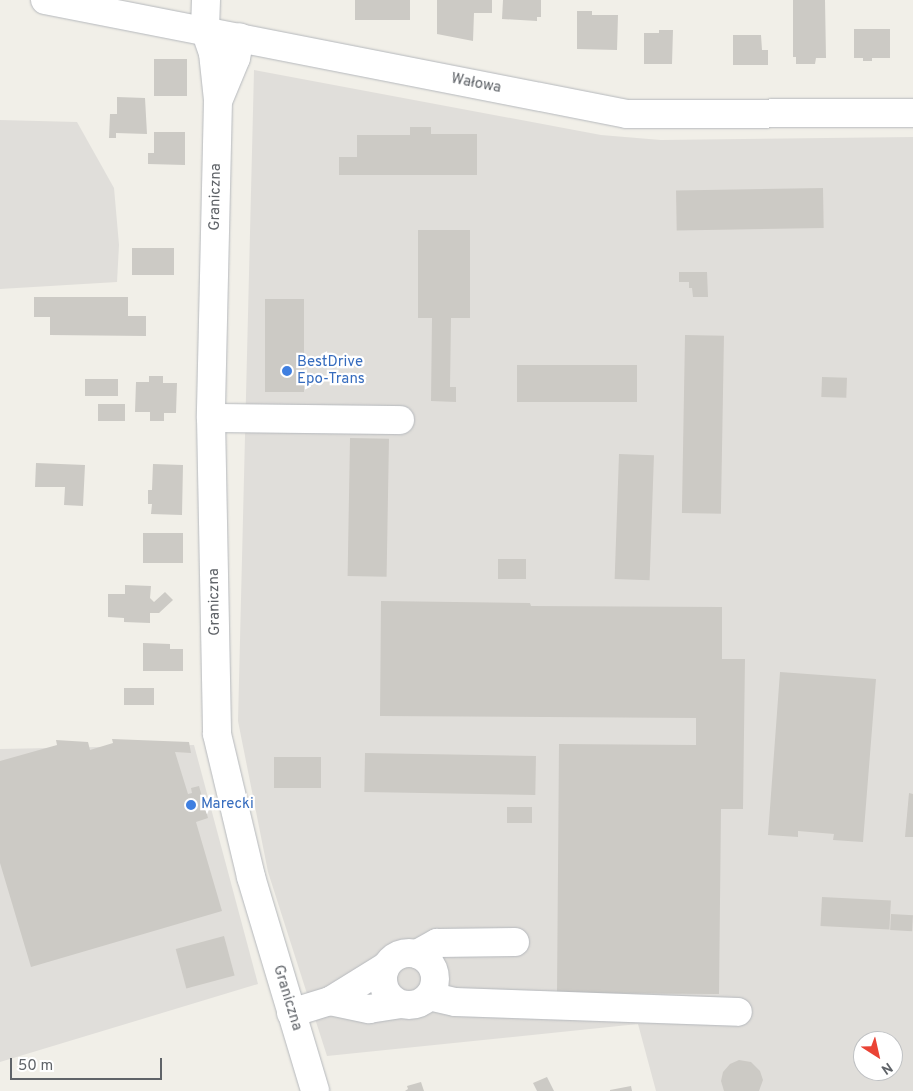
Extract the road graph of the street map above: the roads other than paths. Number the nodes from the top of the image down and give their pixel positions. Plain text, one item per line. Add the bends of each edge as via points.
1 (45, 0) edge
2 (206, 0) edge
3 (205, 30) junction
4 (240, 37) junction
5 (218, 100) junction
6 (913, 113) edge
7 (210, 418) junction
8 (400, 420) dead end
9 (515, 942) dead end
10 (417, 954) junction
11 (385, 967) junction
12 (429, 996) junction
13 (330, 1001) junction
14 (400, 1004) junction
15 (738, 1012) dead end
16 (291, 1013) junction
17 (315, 1091) edge

1 - 3 street, Wałowa
2 - 3 street
3 - 4 street, Wałowa
3 - 5 street via 213,53
4 - 5 street via 236,58
4 - 6 street, Wałowa via 627,114
5 - 7 street, Graniczna
7 - 8 street
7 - 16 street, Graniczna via 217,734 251,877
9 - 10 street via 437,943
10 - 11 street via 399,955
10 - 12 street via 425,958 435,973 434,988
11 - 13 street
11 - 14 street via 383,985
12 - 14 street via 416,1004
12 - 15 street via 455,1002
13 - 14 street via 369,1009
13 - 16 street
16 - 17 street, Graniczna

